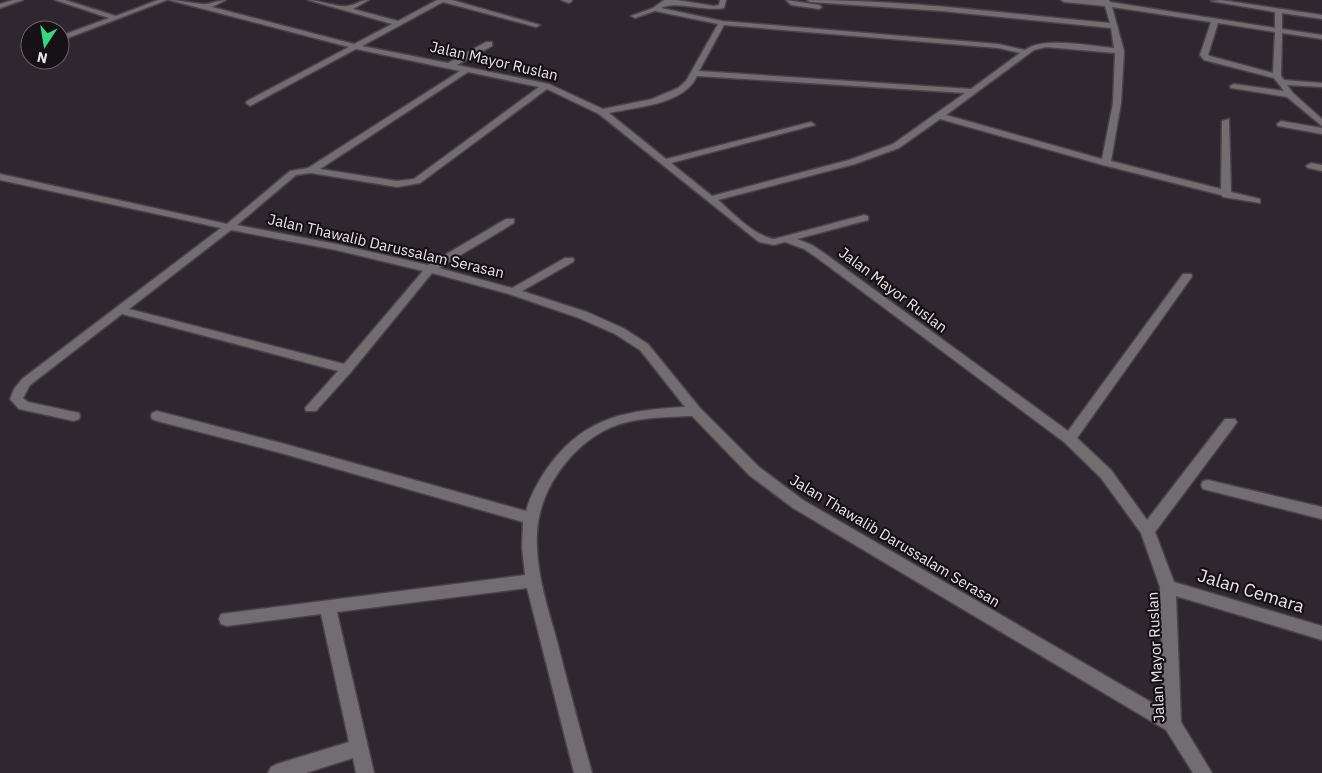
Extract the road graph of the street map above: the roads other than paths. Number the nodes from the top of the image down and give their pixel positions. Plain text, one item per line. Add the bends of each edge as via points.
1 (16, 0) edge
2 (58, 0) edge
3 (91, 0) edge
4 (164, 0) edge
5 (172, 0) edge
6 (223, 0) edge
7 (311, 0) edge
8 (366, 0) edge
9 (443, 0) edge
10 (669, 0) edge
11 (723, 0) edge
12 (790, 0) edge
13 (810, 0) edge
14 (942, 0) edge
15 (1064, 0) edge
16 (836, 1) edge
17 (1214, 1) dead end
18 (1107, 2) edge
19 (75, 5) junction
20 (0, 6) edge
21 (205, 7) junction
22 (347, 9) junction
23 (655, 9) junction
24 (942, 9) junction
25 (1279, 12) junction
26 (635, 16) dead end
27 (1322, 17) edge
28 (116, 18) junction
29 (1215, 21) junction
30 (398, 23) junction
31 (722, 23) junction
32 (536, 25) dead end
33 (1114, 26) junction
34 (1280, 30) junction
35 (70, 35) edge
36 (1322, 37) edge
37 (490, 44) dead end
38 (353, 46) junction
39 (1025, 52) junction
40 (1120, 52) junction
41 (452, 65) junction
42 (468, 69) junction
43 (694, 73) junction
44 (1278, 79) junction
45 (1322, 85) edge
46 (546, 86) junction
47 (1234, 86) dead end
48 (972, 92) junction
49 (1290, 95) junction
50 (250, 103) dead end
51 (602, 112) junction
52 (940, 116) junction
53 (1226, 122) dead end
54 (1322, 123) edge
55 (1281, 124) dead end
56 (811, 125) dead end
57 (1322, 131) edge
58 (664, 162) junction
59 (1106, 163) junction
60 (1311, 166) dead end
61 (1322, 168) edge
62 (311, 170) junction
63 (0, 177) edge
64 (1226, 195) junction
65 (712, 199) junction
66 (1257, 202) dead end
67 (864, 218) dead end
68 (510, 221) dead end
69 (229, 227) junction
70 (786, 239) junction
71 (568, 260) dead end
72 (430, 269) junction
73 (1187, 276) dead end
74 (513, 292) junction
75 (119, 310) junction
76 (347, 369) junction
77 (311, 408) dead end
78 (695, 411) junction
79 (74, 416) dead end
80 (157, 416) dead end
81 (1230, 422) dead end
82 (1069, 439) junction
83 (1208, 484) dead end
84 (1322, 513) edge
85 (530, 518) junction
86 (1147, 531) junction
87 (533, 581) junction
88 (1168, 587) junction
89 (328, 608) junction
90 (226, 619) dead end
91 (1322, 633) edge
92 (1172, 724) junction
93 (360, 747) junction
94 (277, 773) edge
95 (365, 773) edge
96 (583, 773) edge
97 (1203, 773) edge

1 - 20 street
2 - 19 street
3 - 19 street
4 - 28 street
5 - 21 street, Jalan Mayor Ruslan
6 - 21 street
7 - 22 street
8 - 22 street
9 - 30 street
9 - 32 street
10 - 11 street via 714,8 722,7
10 - 23 street
12 - 24 street via 798,5 928,15 938,14
13 - 16 street
14 - 24 street
15 - 18 street
16 - 24 street
17 - 25 street
18 - 29 street
18 - 33 street
19 - 28 street
21 - 38 street, Jalan Mayor Ruslan
22 - 30 street
23 - 26 street
23 - 31 street
24 - 33 street
25 - 27 street
25 - 34 street
28 - 35 street
29 - 34 street
29 - 44 street via 1204,55 1207,58
30 - 38 street
31 - 39 street via 989,46
31 - 43 street
33 - 40 street
34 - 36 street
34 - 44 street
37 - 41 street
38 - 41 street, Jalan Mayor Ruslan
38 - 50 street
39 - 40 street via 1046,45
39 - 48 street
40 - 59 street via 1115,124
41 - 42 street, Jalan Mayor Ruslan
42 - 46 street, Jalan Mayor Ruslan
42 - 62 street
43 - 48 street
43 - 51 street via 686,88 675,94
44 - 45 street
44 - 49 street
46 - 51 street, Jalan Mayor Ruslan
46 - 62 street via 411,183 397,184
47 - 49 street
48 - 52 street
49 - 54 street
51 - 58 street, Jalan Mayor Ruslan
52 - 59 street
52 - 65 street via 896,146 875,154
53 - 64 street
55 - 57 street
56 - 58 street
58 - 65 street, Jalan Mayor Ruslan
59 - 64 street
60 - 61 street
62 - 69 street via 293,173
63 - 69 street, Jalan Thawalib Darussalam Serasan
64 - 66 street
65 - 70 street, Jalan Mayor Ruslan via 762,240
67 - 70 street
68 - 72 street
69 - 72 street, Jalan Thawalib Darussalam Serasan
69 - 75 street
70 - 82 street, Jalan Mayor Ruslan via 820,255
71 - 74 street
72 - 74 street, Jalan Thawalib Darussalam Serasan
72 - 76 street
73 - 82 street
74 - 78 street, Jalan Thawalib Darussalam Serasan via 583,315 619,331 644,347
75 - 76 street
75 - 79 street via 26,382 18,392 16,399 24,406
76 - 77 street
78 - 85 street via 644,415 607,424 580,440 538,493
78 - 92 street, Jalan Thawalib Darussalam Serasan via 754,472 798,504
80 - 85 street
81 - 86 street
82 - 86 street, Jalan Mayor Ruslan via 1106,474
83 - 84 street
85 - 87 street via 528,554
86 - 88 street, Jalan Mayor Ruslan
87 - 89 street
87 - 96 street
88 - 91 street, Jalan Cemara
88 - 92 street, Jalan Mayor Ruslan
89 - 90 street
89 - 93 street
92 - 97 street, Jalan Mayor Ruslan
93 - 94 street
93 - 95 street

